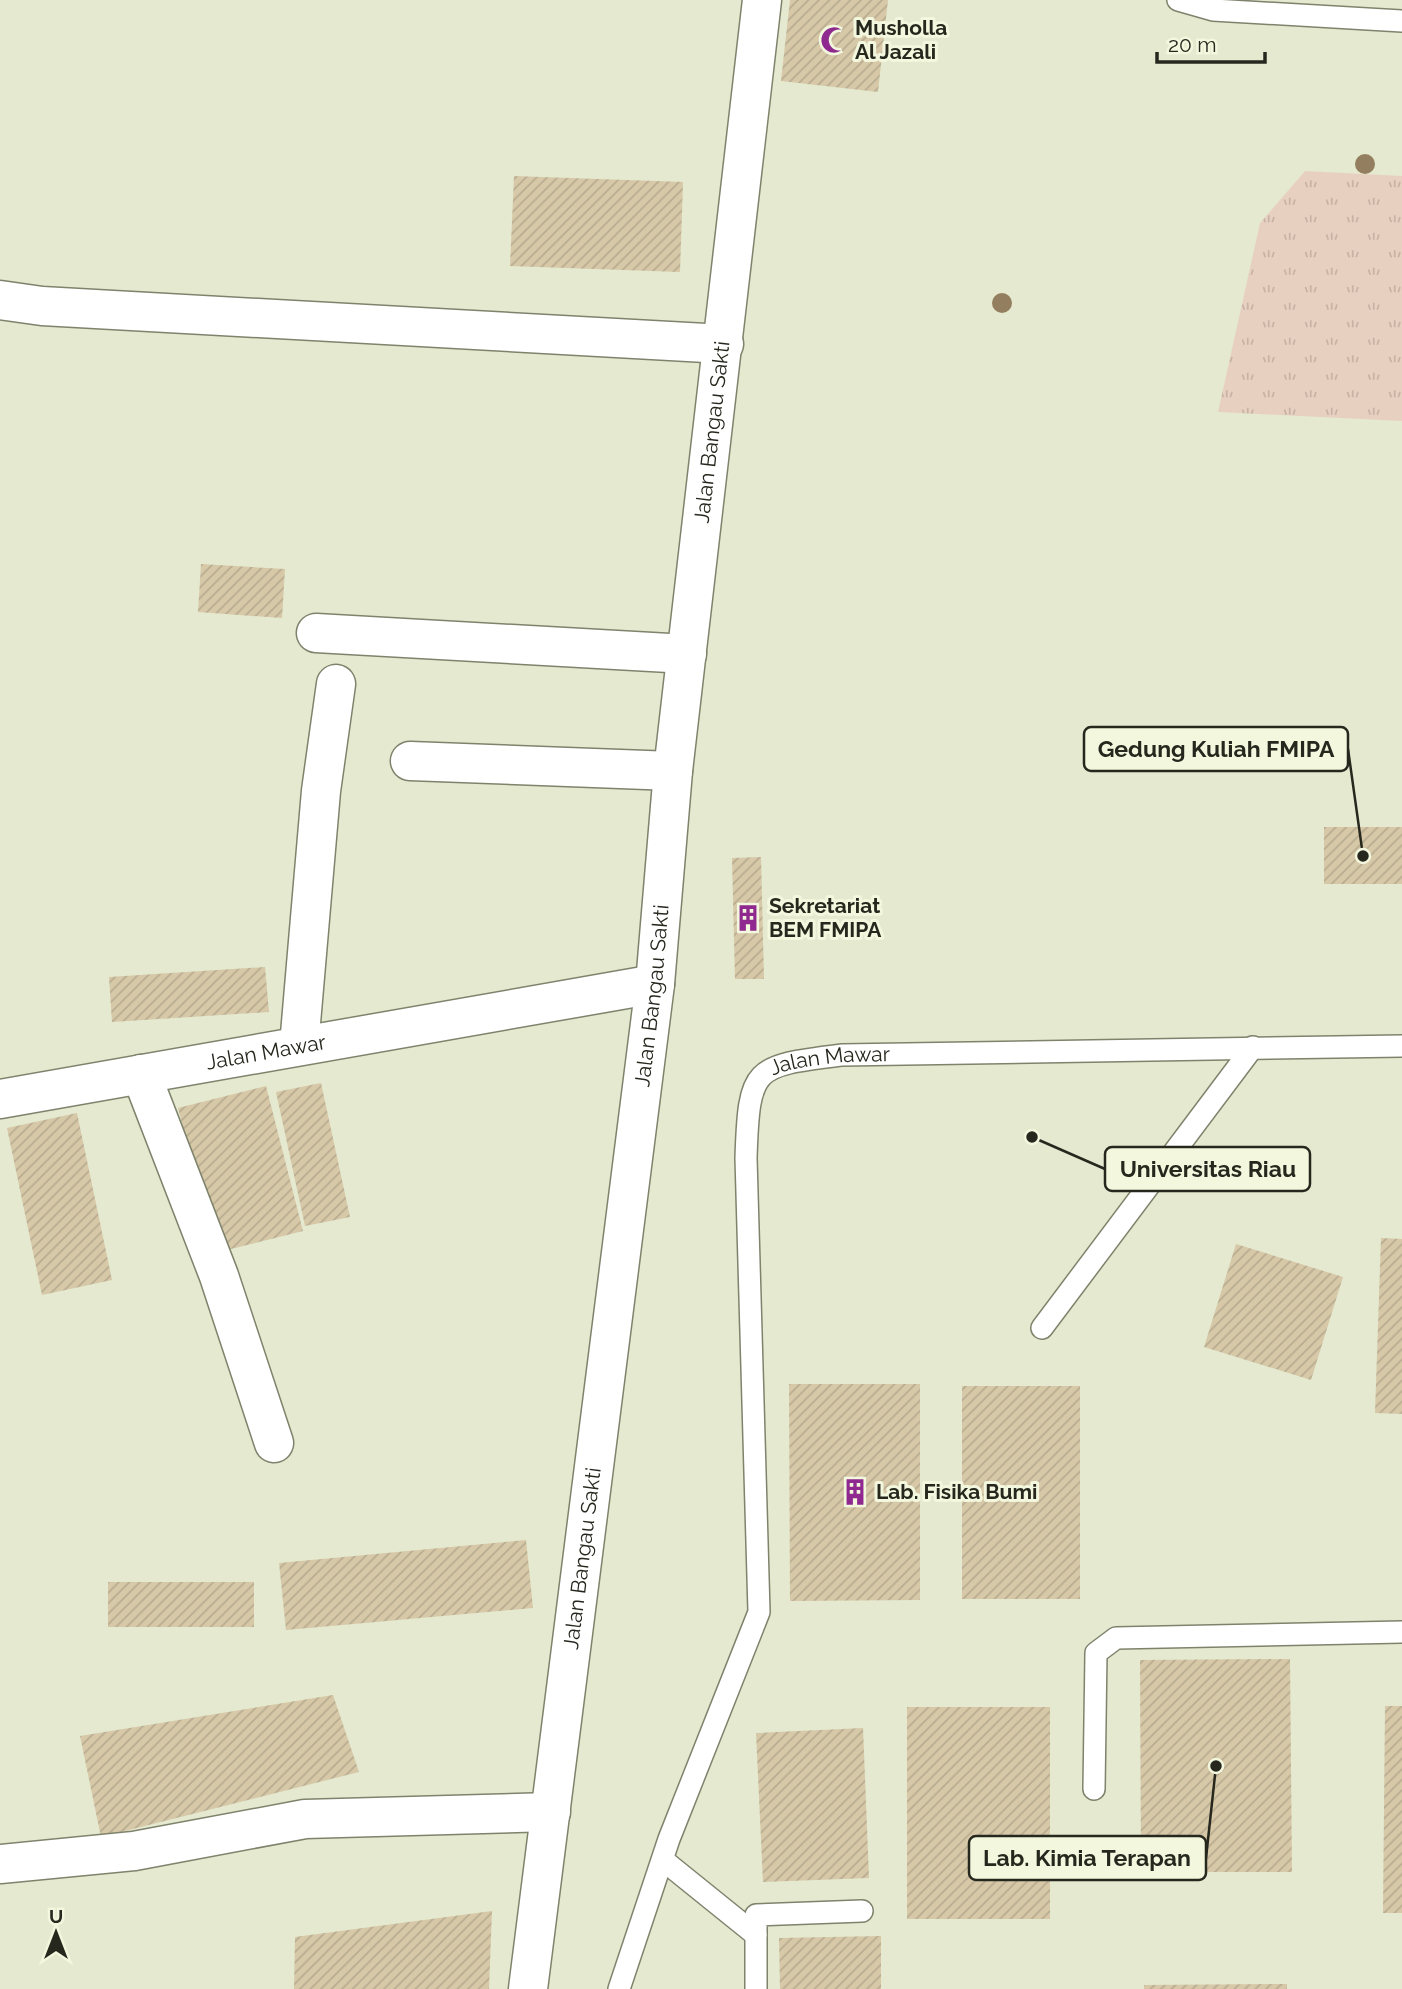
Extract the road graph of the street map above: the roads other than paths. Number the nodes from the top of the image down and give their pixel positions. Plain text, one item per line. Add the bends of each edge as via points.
1 (762, 0) edge
2 (1178, 0) edge
3 (1402, 21) edge
4 (0, 300) edge
5 (724, 344) junction
6 (316, 633) dead end
7 (687, 654) junction
8 (336, 684) dead end
9 (410, 761) dead end
10 (673, 771) junction
11 (655, 984) junction
12 (299, 1046) junction
13 (1253, 1046) junction
14 (1402, 1046) edge
15 (141, 1074) junction
16 (0, 1099) edge
17 (1042, 1328) dead end
18 (274, 1443) dead end
19 (1402, 1632) edge
20 (1094, 1788) dead end
21 (551, 1812) junction
22 (663, 1860) junction
23 (0, 1864) edge
24 (862, 1911) dead end
25 (756, 1935) junction
26 (528, 1989) edge
27 (618, 1989) edge
28 (756, 1989) edge

1 - 5 street, Jalan Bangau Sakti
2 - 3 lane via 1213,10
4 - 5 street via 55,307
5 - 7 street, Jalan Bangau Sakti
6 - 7 street
7 - 10 street, Jalan Bangau Sakti
8 - 12 street via 321,791
9 - 10 street
10 - 11 street, Jalan Bangau Sakti
11 - 12 street, Jalan Mawar
11 - 21 street, Jalan Bangau Sakti
12 - 15 street, Jalan Mawar
13 - 14 lane, Jalan Mawar
13 - 17 lane
13 - 22 lane, Jalan Mawar via 842,1055 781,1063 762,1074 748,1102 746,1158 759,1612
15 - 16 street, Jalan Mawar
15 - 18 street via 219,1276
19 - 20 lane via 1116,1638 1096,1653
21 - 23 street via 305,1819 134,1850
21 - 26 street, Jalan Bangau Sakti
22 - 25 lane
22 - 27 lane
24 - 25 lane via 756,1915
25 - 28 lane

